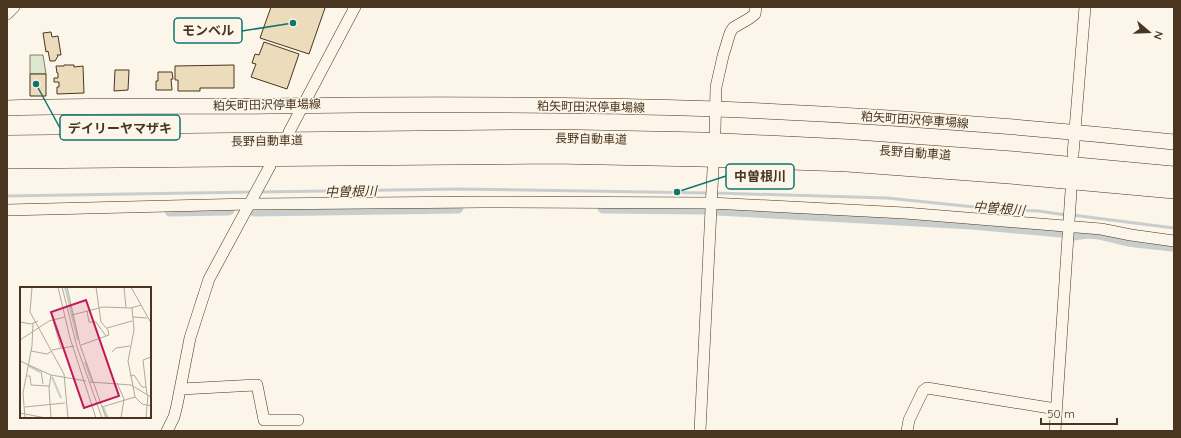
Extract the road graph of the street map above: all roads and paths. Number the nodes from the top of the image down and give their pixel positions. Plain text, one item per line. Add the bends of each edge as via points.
1 (14, 7) edge
2 (355, 7) edge
3 (756, 7) edge
4 (1085, 7) edge
5 (7, 14) edge
6 (304, 105) junction
7 (7, 108) edge
8 (716, 109) junction
9 (715, 131) dead end
10 (289, 132) dead end
11 (1076, 132) junction
12 (1174, 142) edge
13 (7, 144) edge
14 (1073, 154) dead end
15 (7, 160) edge
16 (270, 166) dead end
17 (713, 169) dead end
18 (1174, 175) edge
19 (1174, 190) edge
20 (1070, 191) dead end
21 (711, 203) junction
22 (249, 204) junction
23 (7, 210) edge
24 (1068, 227) junction
25 (1174, 241) edge
26 (181, 389) junction
27 (1056, 409) junction
28 (298, 420) dead end
29 (167, 431) edge
30 (700, 431) edge
31 (907, 431) edge
32 (1055, 431) edge

1 - 5 street
2 - 6 street
3 - 8 street via 754,14 733,28 730,33 716,87
4 - 11 street
6 - 7 main road, 粕矢町田沢停車場線
6 - 8 main road, 粕矢町田沢停車場線
6 - 10 street
8 - 9 street
8 - 11 main road, 粕矢町田沢停車場線
11 - 12 main road, 粕矢町田沢停車場線
11 - 14 street
13 - 18 highway, 長野自動車道 via 554,138 702,141 1005,159
15 - 19 highway, 長野自動車道 via 545,155 701,158 847,163
16 - 22 street
17 - 21 street
20 - 24 street
21 - 22 street
21 - 24 street via 905,213
21 - 30 street
22 - 23 street
22 - 26 street via 209,280 190,338
24 - 25 street via 1102,229
24 - 27 street
26 - 28 street via 257,385 264,420
26 - 29 street via 174,417
27 - 31 street via 926,388 909,420
27 - 32 street

